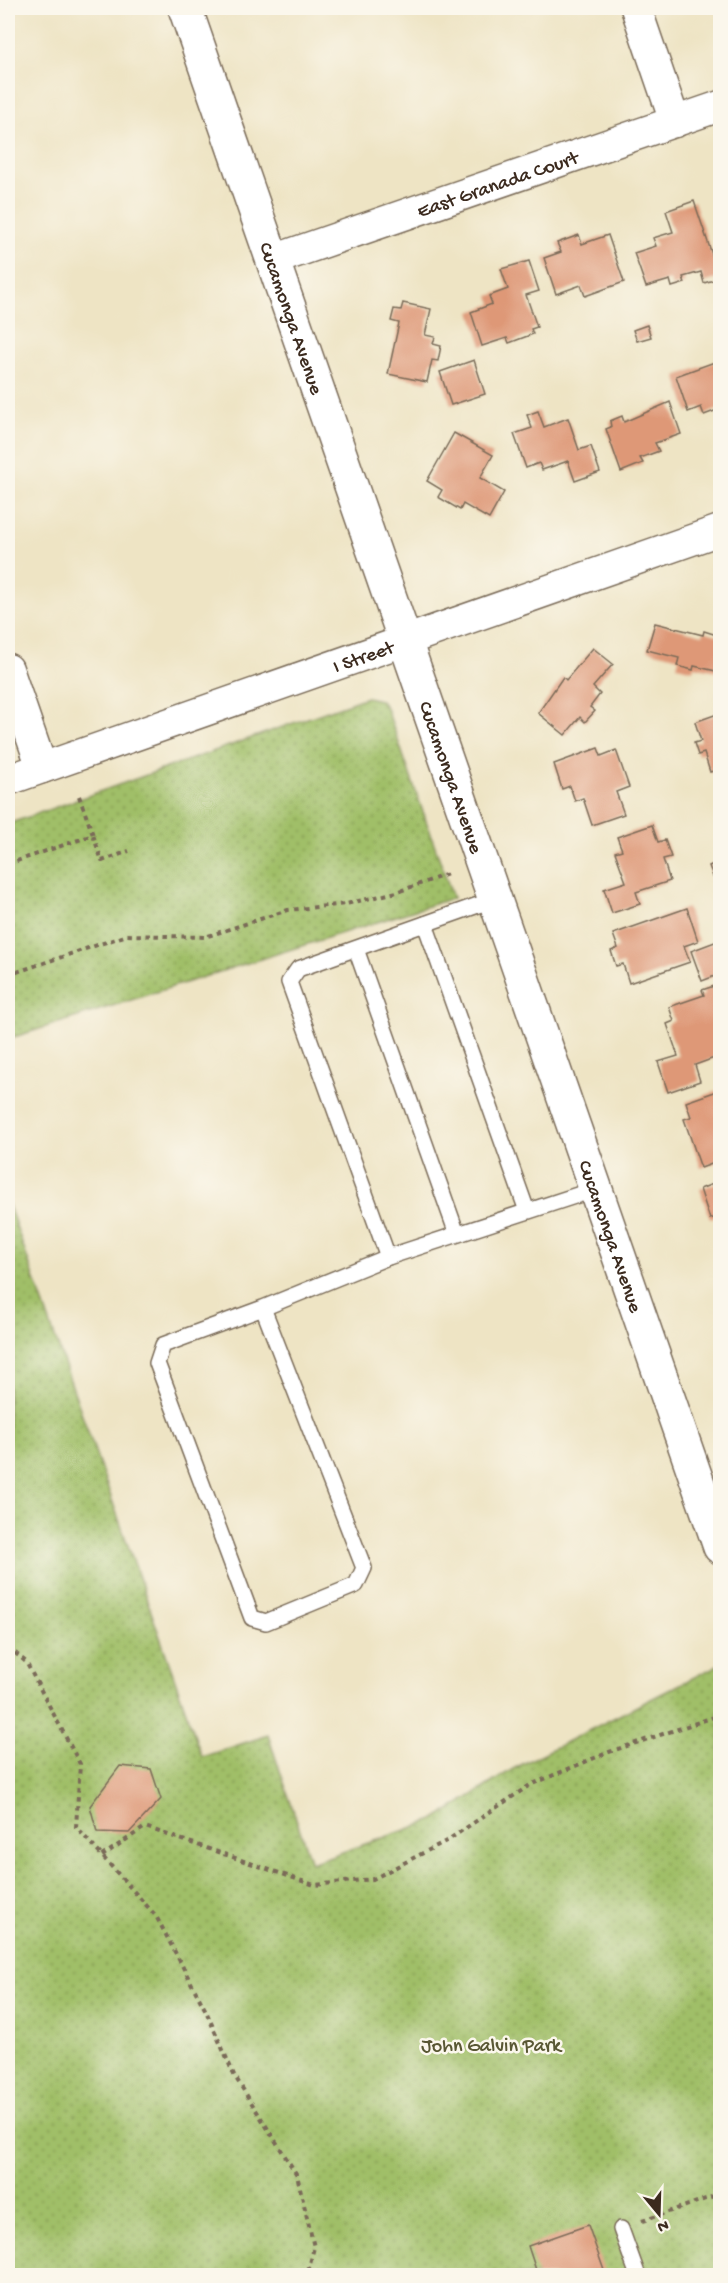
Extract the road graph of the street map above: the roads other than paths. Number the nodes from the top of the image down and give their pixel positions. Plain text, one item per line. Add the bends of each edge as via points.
1 (185, 8) edge
2 (636, 8) edge
3 (720, 106) edge
4 (675, 122) junction
5 (273, 260) junction
6 (720, 530) edge
7 (405, 641) junction
8 (8, 669) edge
9 (42, 768) junction
10 (8, 780) edge
11 (495, 899) junction
12 (425, 924) junction
13 (356, 949) junction
14 (596, 1189) junction
15 (527, 1211) junction
16 (457, 1234) junction
17 (388, 1257) junction
18 (263, 1308) junction
19 (720, 1547) edge
20 (621, 2229) road end
21 (638, 2276) edge

1 - 5 street, Cucamonga Avenue
2 - 4 street
3 - 4 street, East Granada Court
4 - 5 street, East Granada Court
5 - 7 street, Cucamonga Avenue
6 - 7 street, I Street
7 - 9 street, I Street
7 - 11 street, Cucamonga Avenue
8 - 9 street
9 - 10 street, I Street
11 - 12 lane
11 - 14 street, Cucamonga Avenue
12 - 13 lane
12 - 15 lane
13 - 16 lane
13 - 17 lane via 298,969 289,982
14 - 15 lane
14 - 19 street, Cucamonga Avenue
15 - 16 lane
16 - 17 lane
17 - 18 lane
18 - 18 lane via 163,1345 157,1363 252,1618 266,1622 356,1585 364,1568
20 - 21 lane

